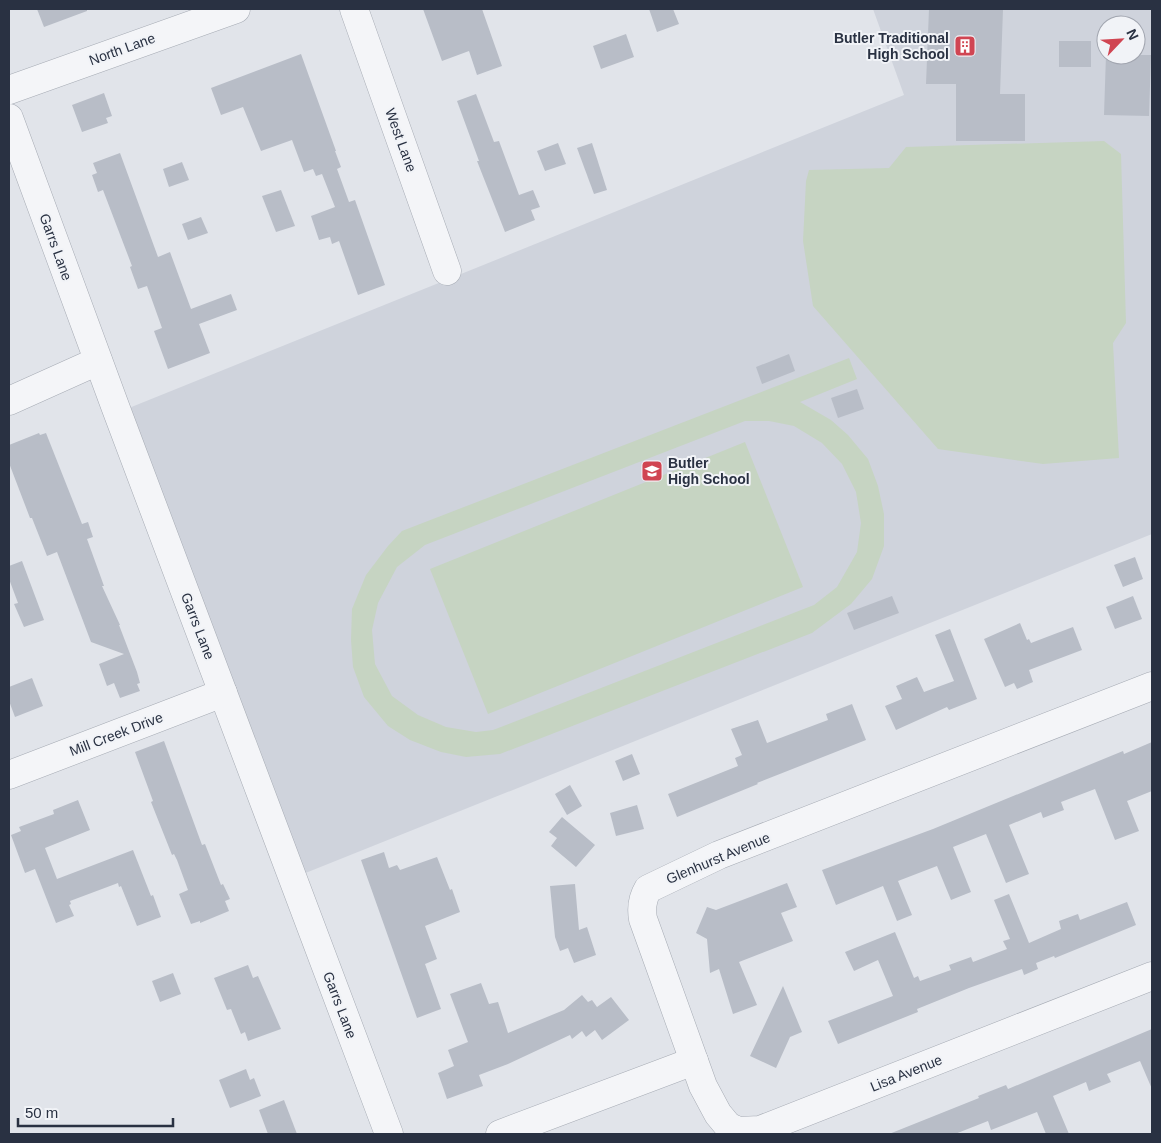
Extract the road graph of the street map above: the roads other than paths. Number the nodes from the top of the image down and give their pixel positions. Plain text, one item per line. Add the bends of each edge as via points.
1 (236, 9) edge
2 (354, 9) edge
3 (9, 90) edge
4 (9, 118) edge
5 (447, 271) dead end
6 (98, 361) junction
7 (9, 401) edge
8 (1152, 686) edge
9 (222, 693) junction
10 (9, 775) edge
11 (1152, 976) edge
12 (694, 1061) junction
13 (389, 1134) edge
14 (500, 1134) edge

1 - 3 street, North Lane
2 - 5 street, West Lane
4 - 6 street, Garrs Lane
6 - 7 street
6 - 9 street, Garrs Lane
8 - 12 street, Glenhurst Avenue via 719,855 648,889 641,908 643,919
9 - 10 street, Mill Creek Drive
9 - 13 street, Garrs Lane
11 - 12 street, Lisa Avenue via 760,1130 738,1131 728,1126 703,1086
12 - 14 street

